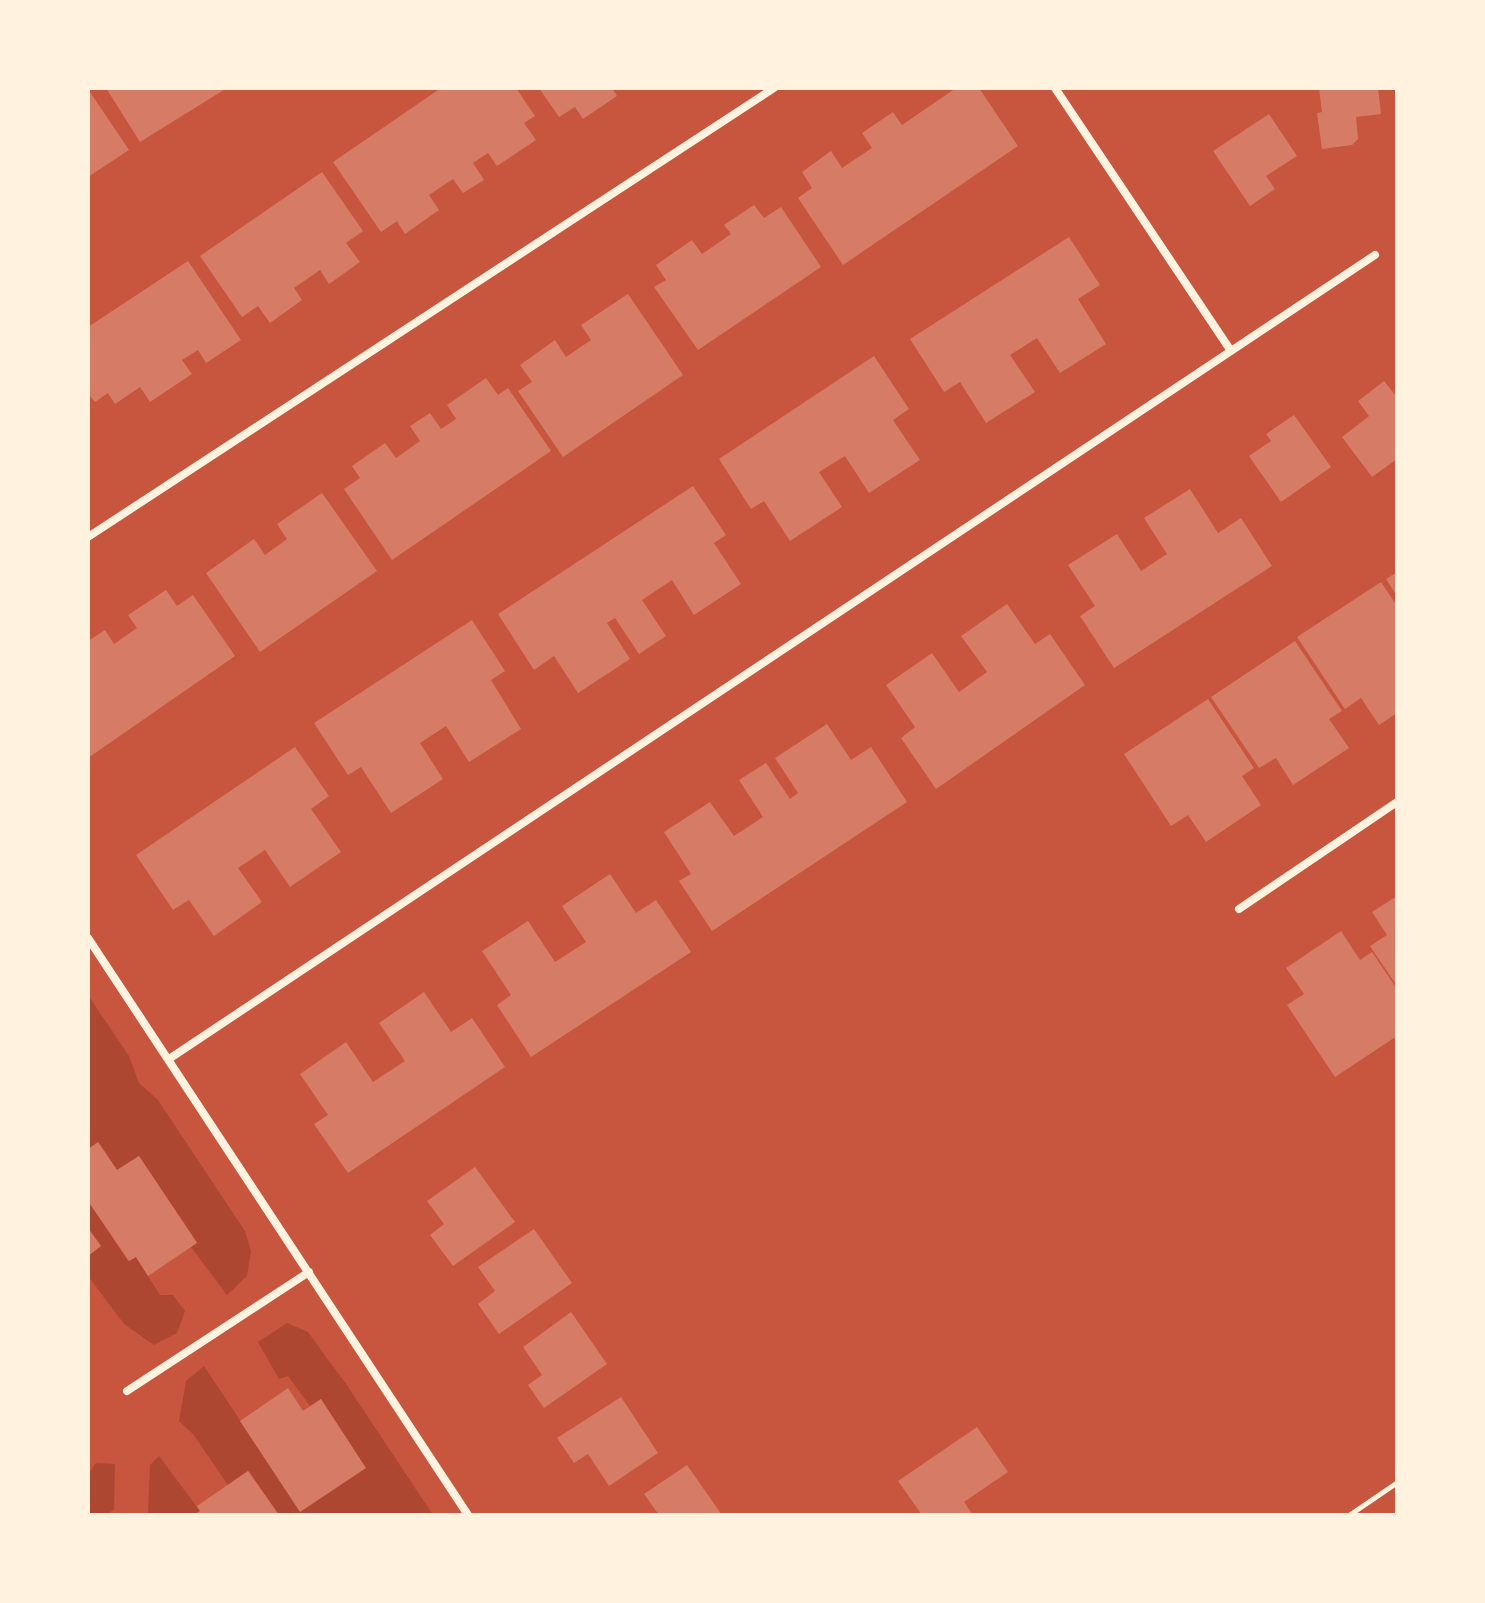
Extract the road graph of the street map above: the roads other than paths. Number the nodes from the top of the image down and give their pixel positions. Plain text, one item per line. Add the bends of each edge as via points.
1 (774, 88) edge
2 (1055, 88) edge
3 (1375, 255) dead end
4 (1231, 351) junction
5 (88, 537) edge
6 (1397, 802) edge
7 (1239, 909) dead end
8 (88, 938) edge
9 (169, 1059) junction
10 (309, 1272) junction
11 (127, 1391) dead end
12 (468, 1515) edge

1 - 5 street
2 - 4 street
3 - 4 street
4 - 9 street
6 - 7 street
8 - 9 street
9 - 10 street
10 - 11 street
10 - 12 street

